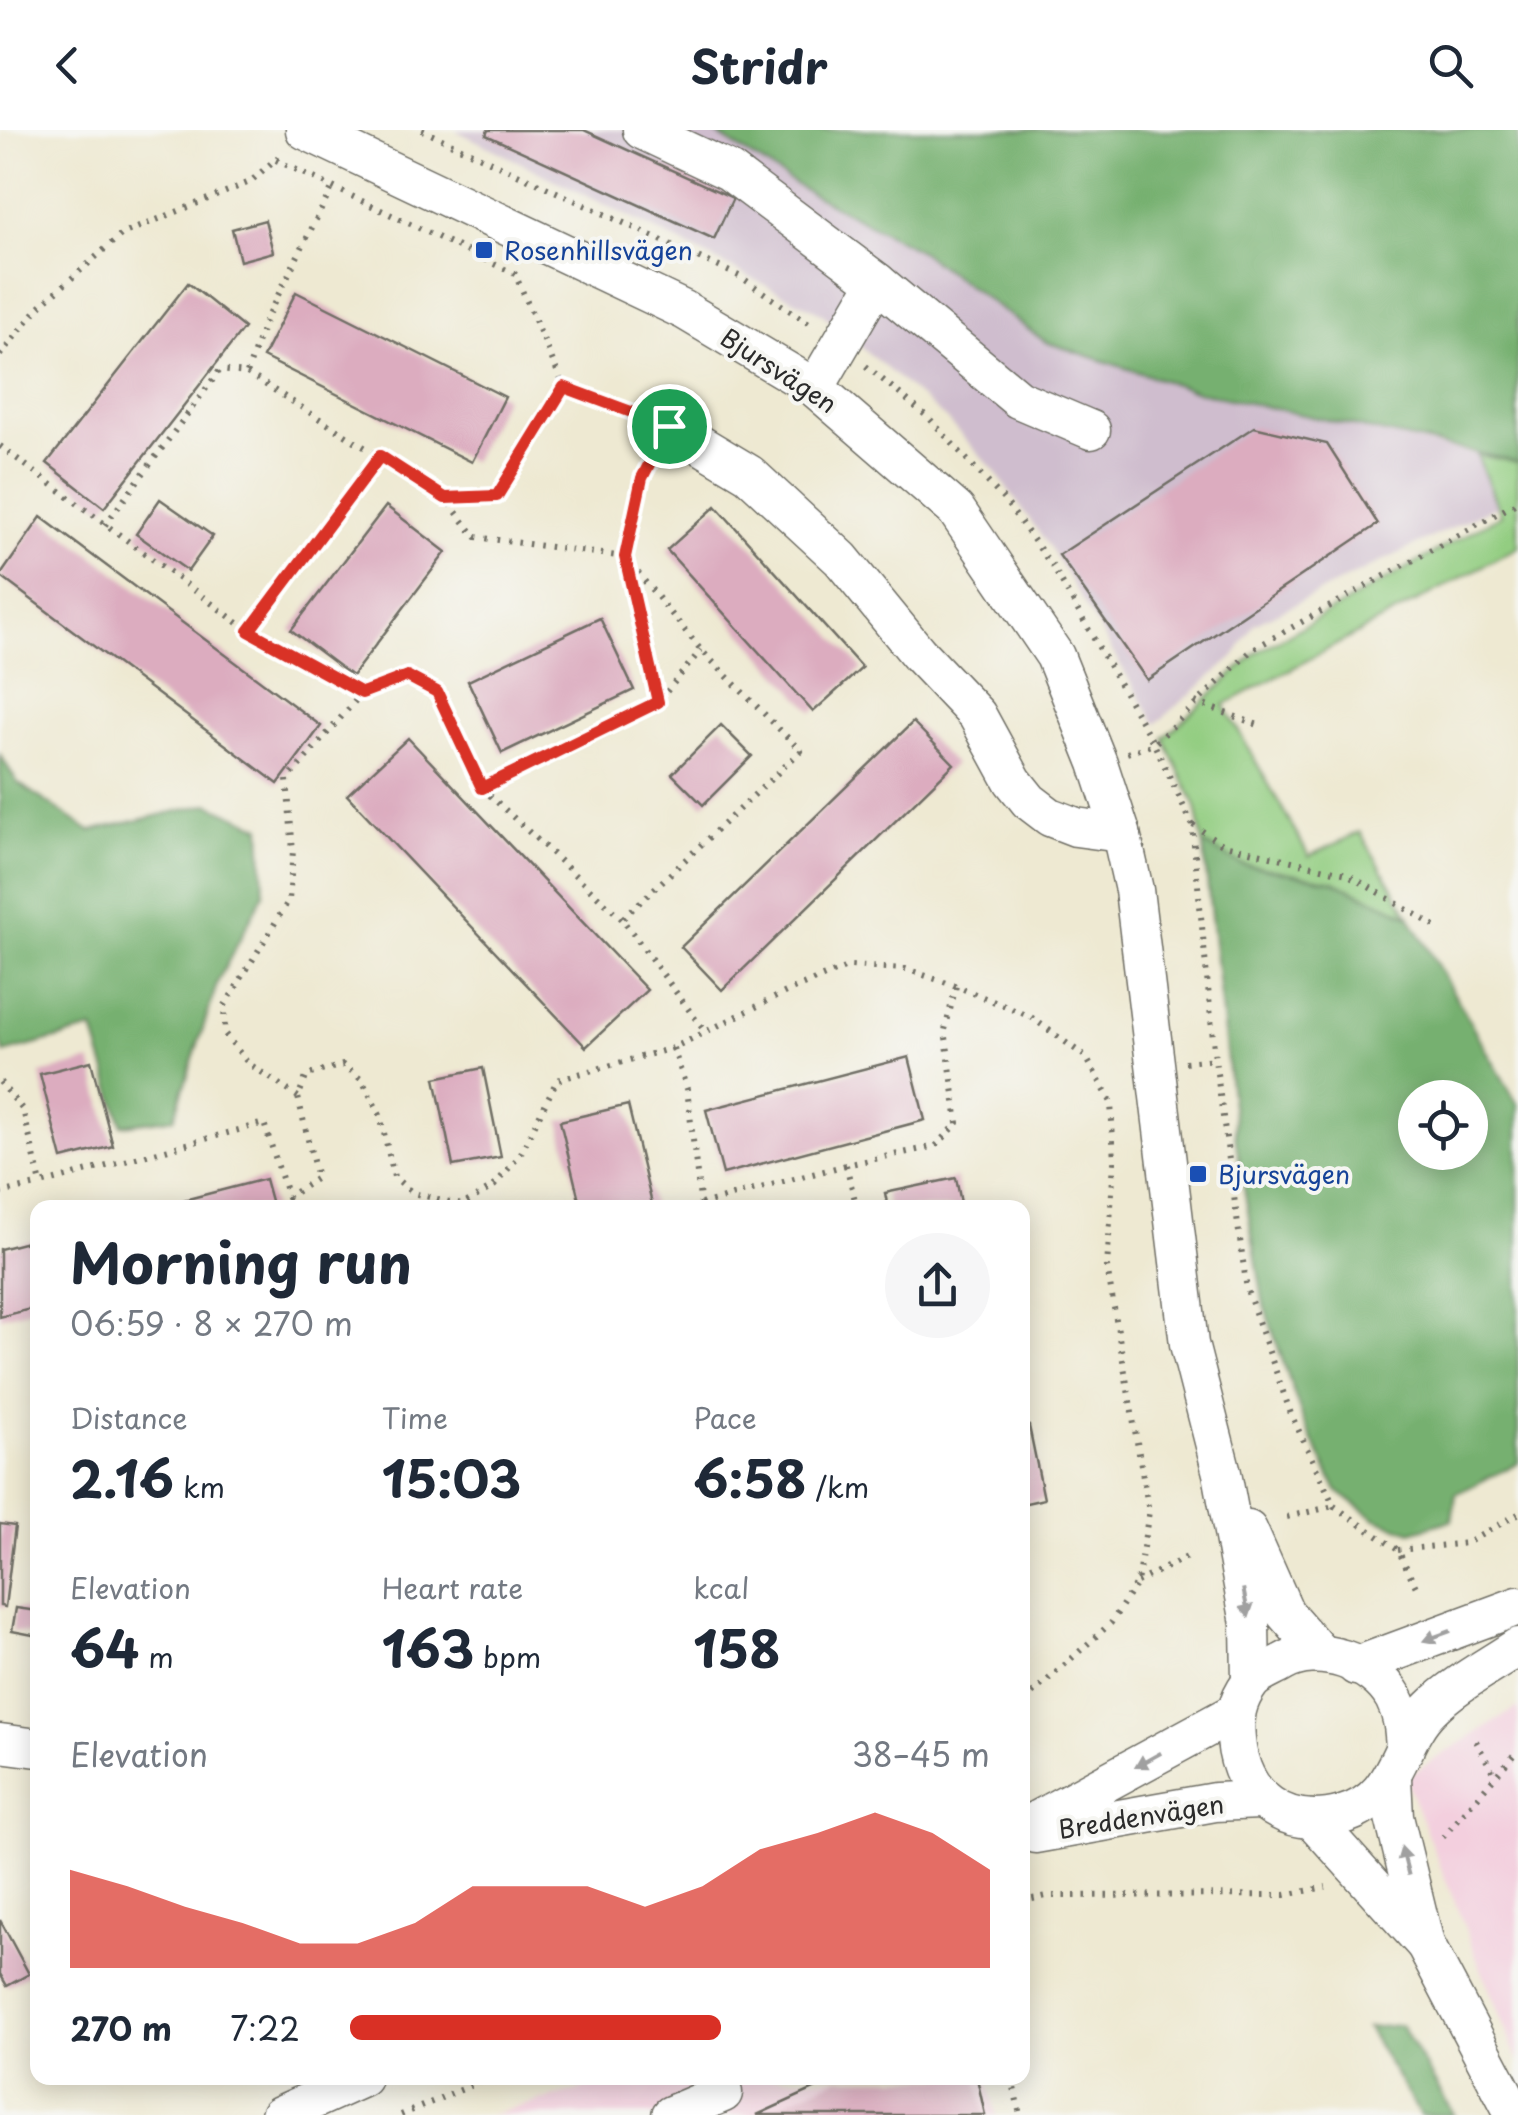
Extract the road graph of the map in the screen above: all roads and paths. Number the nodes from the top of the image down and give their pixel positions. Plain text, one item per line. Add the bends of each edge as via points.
1 (642, 130) edge
2 (295, 138) edge
3 (276, 160) junction
4 (332, 188) junction
5 (877, 282) junction
6 (0, 355) edge
7 (247, 373) junction
8 (564, 387) junction
9 (815, 388) junction
10 (669, 426) junction
11 (1090, 430) dead end
12 (0, 446) edge
13 (380, 456) junction
14 (445, 498) junction
15 (1518, 502) edge
16 (105, 526) junction
17 (625, 557) junction
18 (249, 631) junction
19 (701, 650) junction
20 (362, 693) junction
21 (658, 702) junction
22 (1195, 702) junction
23 (1264, 727) dead end
24 (1154, 744) dead end
25 (482, 788) junction
26 (1192, 824) dead end
27 (1121, 833) junction
28 (622, 918) junction
29 (1435, 926) dead end
30 (956, 986) junction
31 (706, 1033) junction
32 (673, 1048) junction
33 (0, 1082) edge
34 (298, 1097) junction
35 (846, 1165) junction
36 (41, 1184) junction
37 (0, 1193) edge
38 (442, 1200) edge
39 (470, 1200) edge
40 (700, 1200) edge
41 (722, 1200) edge
42 (855, 1200) edge
43 (1222, 1473) junction
44 (1518, 1514) edge
45 (1288, 1517) dead end
46 (1398, 1550) junction
47 (1193, 1554) dead end
48 (1137, 1582) junction
49 (1418, 1591) dead end
50 (1518, 1606) edge
51 (1518, 1647) edge
52 (1320, 1653) junction
53 (1356, 1666) junction
54 (1030, 1696) edge
55 (1243, 1697) junction
56 (1476, 1741) dead end
57 (0, 1743) edge
58 (30, 1747) edge
59 (1518, 1750) edge
60 (1398, 1764) junction
61 (1495, 1776) junction
62 (1260, 1800) junction
63 (1312, 1819) junction
64 (1030, 1823) edge
65 (1030, 1835) edge
66 (1443, 1837) dead end
67 (1332, 1886) dead end
68 (1030, 1899) edge
69 (1425, 1944) junction
70 (472, 2085) edge
71 (1014, 2085) edge
72 (350, 2093) edge
73 (722, 2093) dead end
74 (280, 2115) edge
75 (401, 2115) edge
76 (670, 2115) edge
77 (1020, 2115) edge
78 (1515, 2115) edge

1 - 5 street via 729,171
2 - 3 path
2 - 9 street, Bjursvägen via 684,310
3 - 4 path
3 - 6 path via 250,182 122,234 39,307
4 - 7 path via 265,320
4 - 8 path via 515,274
5 - 9 street
5 - 11 street via 1018,399
7 - 13 path
7 - 16 path via 220,370
8 - 10 path
8 - 14 path via 497,496
9 - 27 street, Bjursvägen via 956,510 1055,656
10 - 17 path via 642,478
10 - 27 street via 749,474 841,559 977,715 1030,801 1076,828
12 - 16 path
13 - 14 path
13 - 18 path
14 - 17 path via 476,537
15 - 22 path via 1252,650
16 - 18 path
17 - 19 path
17 - 21 path
18 - 20 path
19 - 21 path
19 - 28 path via 801,751
20 - 25 path via 407,676 437,692
20 - 34 path via 287,780 289,900 224,1007 224,1034 248,1062
21 - 25 path
22 - 23 path
22 - 24 path
25 - 28 path
26 - 29 path via 1224,845 1347,874
27 - 43 street, Bjursvägen via 1134,890 1189,1344
28 - 31 path
30 - 31 path via 906,969 850,966
30 - 35 path via 946,1030 958,1123 936,1146
30 - 48 path via 1031,1018 1086,1057 1111,1102 1108,1267 1150,1512
31 - 32 path
32 - 39 path via 557,1080 520,1155 494,1186
32 - 40 path via 687,1089
33 - 36 path via 23,1110
34 - 36 path via 317,1178 288,1197 264,1122
34 - 38 path via 308,1074 343,1065 362,1080 380,1115 394,1177 414,1193
35 - 41 path
35 - 42 path
36 - 37 path
43 - 52 street, Bjursvägen via 1285,1613
43 -> 55 street, Bjursvägen via 1250,1623
44 - 46 path via 1468,1543
45 - 46 path via 1334,1506
46 - 49 path
47 - 48 path
48 - 54 path via 1111,1623
50 -> 53 street
51 - 60 street via 1429,1709
52 - 53 street
52 - 55 street, Breddenvägen via 1293,1656
53 - 60 street via 1392,1695 1404,1722
55 - 62 street, Breddenvägen via 1239,1768
55 -> 64 street, Breddenvägen
56 - 61 path
57 - 58 street
59 - 61 path
60 - 63 street via 1371,1801 1343,1815
69 -> 60 street via 1394,1817
61 - 66 path
62 - 63 street, Breddenvägen
62 - 65 street, Breddenvägen
63 - 69 street
67 - 68 path via 1285,1895
69 - 78 street
70 - 75 path
71 - 77 path
72 - 74 street
73 - 76 street

